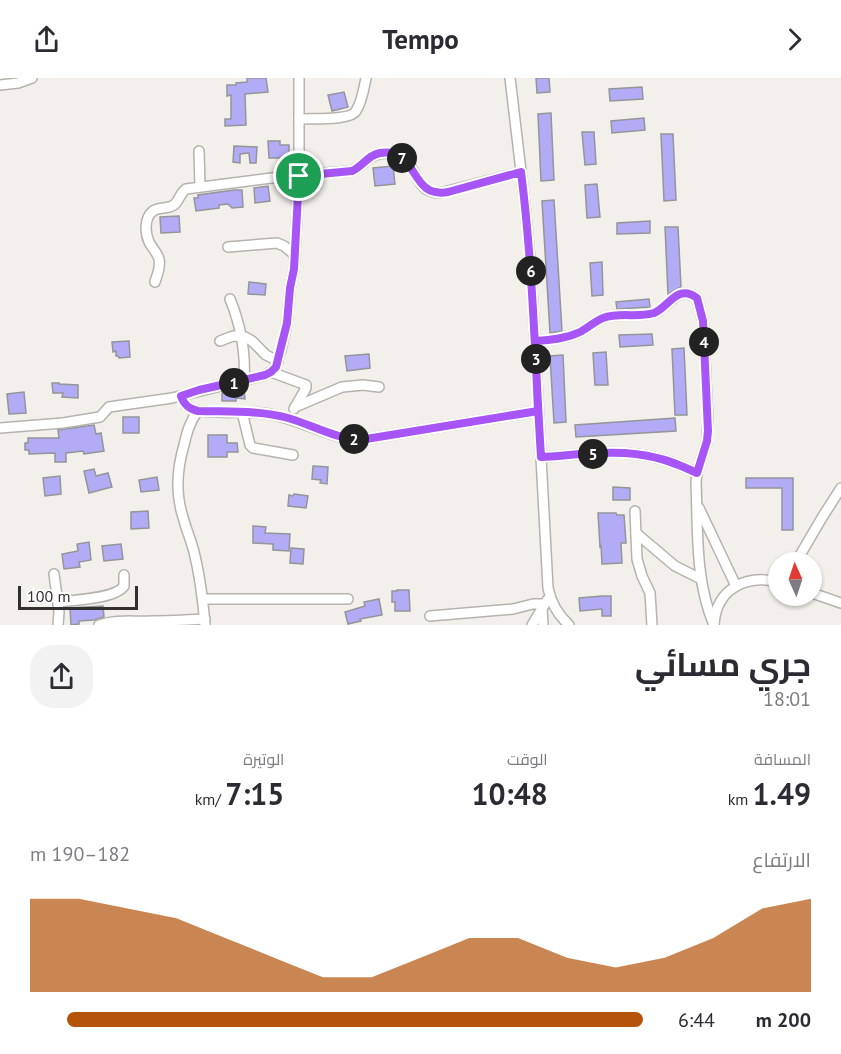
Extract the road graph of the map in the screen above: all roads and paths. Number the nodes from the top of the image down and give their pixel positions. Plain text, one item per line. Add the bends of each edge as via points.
1 (32, 78) edge
2 (366, 78) edge
3 (510, 78) edge
4 (301, 79) edge
5 (0, 85) edge
6 (300, 119) junction
7 (200, 151) dead end
8 (521, 172) junction
9 (299, 176) junction
10 (200, 187) junction
11 (228, 247) dead end
12 (295, 255) junction
13 (155, 282) dead end
14 (230, 299) dead end
15 (242, 336) junction
16 (220, 341) dead end
17 (535, 341) junction
18 (278, 361) junction
19 (271, 372) junction
20 (244, 381) junction
21 (379, 387) dead end
22 (181, 396) junction
23 (295, 407) junction
24 (198, 411) junction
25 (538, 411) junction
26 (242, 412) junction
27 (289, 418) junction
28 (0, 428) edge
29 (293, 454) dead end
30 (541, 457) junction
31 (697, 473) junction
32 (841, 488) edge
33 (697, 503) junction
34 (635, 511) dead end
35 (636, 533) junction
36 (802, 552) edge
37 (54, 574) dead end
38 (124, 574) dead end
39 (701, 579) junction
40 (768, 580) edge
41 (736, 586) junction
42 (822, 596) edge
43 (202, 599) junction
44 (348, 599) dead end
45 (58, 602) junction
46 (545, 602) junction
47 (841, 603) edge
48 (430, 616) dead end
49 (205, 622) edge
50 (58, 625) edge
51 (99, 625) edge
52 (532, 625) edge
53 (543, 625) edge
54 (569, 625) edge
55 (652, 625) edge
56 (714, 625) edge

1 - 5 street
2 - 6 street via 353,114
3 - 8 street
4 - 6 street
6 - 9 street
7 - 10 street
8 - 9 street via 448,192 432,192 420,184 409,163 388,153 373,156 352,171
8 - 17 street
9 - 10 street
9 - 12 street
10 - 13 street via 186,189 173,206 154,210 148,216 147,236 159,262
11 - 12 street via 277,243
12 - 18 street
14 - 15 street
15 - 16 street
15 - 18 street
15 - 20 street
17 - 25 street
17 - 31 street via 570,336 609,316 653,313 677,295 688,293 697,298 703,321 708,421 707,441
18 - 19 street
19 - 20 street
19 - 23 street via 306,385
20 - 22 street
21 - 23 street via 342,387
22 - 24 street via 189,408
22 - 28 street via 109,407 100,417
23 - 27 street
24 - 26 street
24 - 43 street via 182,450 177,484
25 - 27 street via 360,440 338,437
25 - 30 street
26 - 27 street
26 - 29 street via 253,448
30 - 31 street via 635,454
30 - 46 street via 548,581
31 - 33 street
32 - 36 street
33 - 39 street
33 - 41 street
34 - 35 street
35 - 39 street via 675,566
35 - 55 street via 639,567 650,593
37 - 45 street
38 - 45 street via 124,586 115,593
39 - 56 street
40 - 41 street
41 - 56 street via 720,603
42 - 47 street
43 - 44 street
43 - 49 street
45 - 50 street
46 - 48 street via 513,609
46 - 52 street
46 - 53 street
46 - 54 street
49 - 51 street via 133,620

